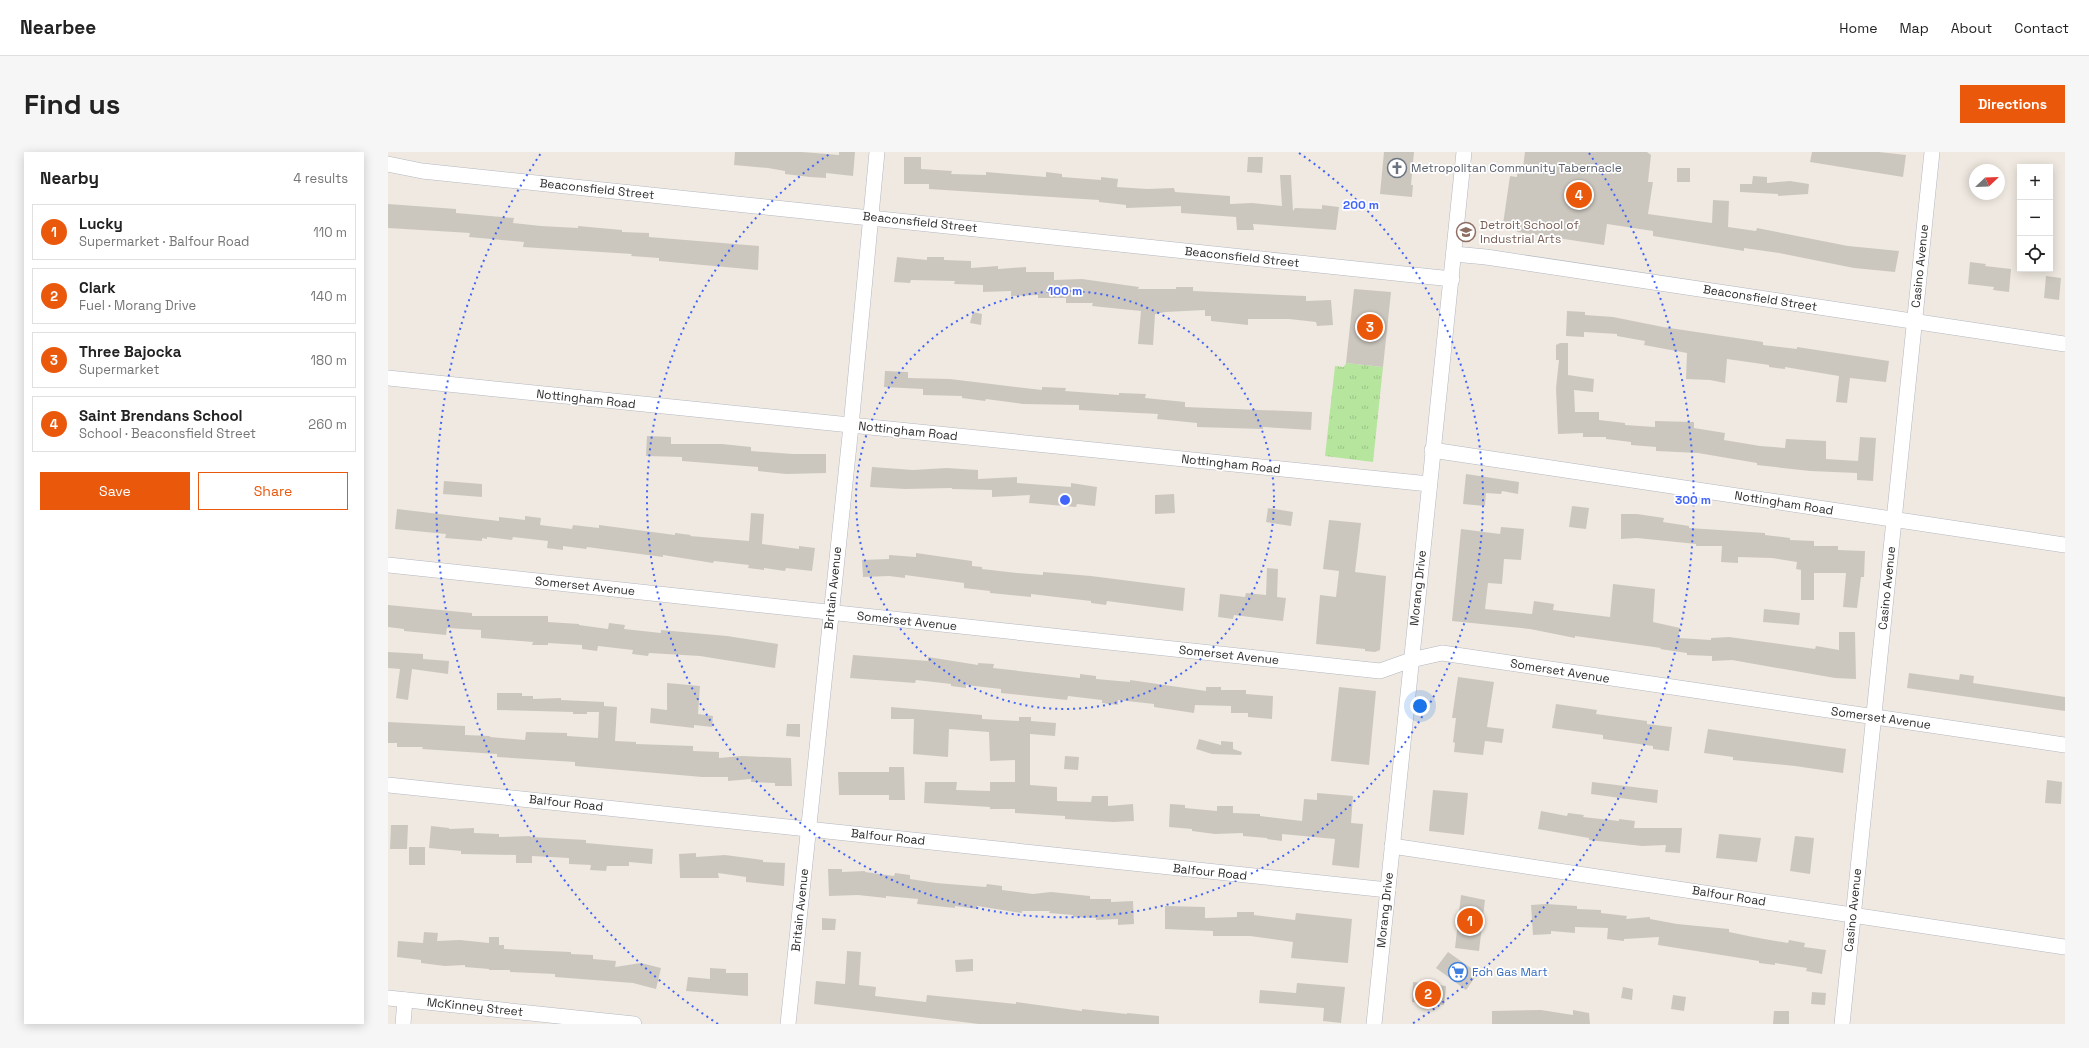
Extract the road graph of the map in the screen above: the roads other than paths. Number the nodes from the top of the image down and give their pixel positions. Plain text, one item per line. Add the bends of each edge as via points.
1 (877, 152) edge
2 (1464, 152) edge
3 (1932, 152) edge
4 (388, 164) edge
5 (871, 217) junction
6 (1454, 254) junction
7 (1452, 278) junction
8 (1914, 322) junction
9 (2065, 344) edge
10 (388, 378) edge
11 (851, 426) junction
12 (1432, 450) junction
13 (1429, 484) junction
14 (1894, 519) junction
15 (2065, 545) edge
16 (388, 565) edge
17 (830, 613) junction
18 (1411, 660) junction
19 (1874, 718) junction
20 (2065, 745) edge
21 (388, 785) edge
22 (808, 829) junction
23 (1392, 846) junction
24 (1388, 890) junction
25 (1853, 915) junction
26 (2065, 947) edge
27 (388, 998) edge
28 (406, 1000) junction
29 (596, 1022) edge
30 (403, 1024) edge
31 (634, 1024) edge
32 (788, 1024) edge
33 (1374, 1024) edge
34 (1842, 1024) edge

1 - 5 street, Britain Avenue
2 - 6 street, Morang Drive
3 - 8 street, Casino Avenue
4 - 5 street, Beaconsfield Street via 422,171
5 - 7 street, Beaconsfield Street
5 - 11 street, Britain Avenue
6 - 7 street, Morang Drive
6 - 8 street, Beaconsfield Street
7 - 12 street, Morang Drive
8 - 9 street, Beaconsfield Street
8 - 14 street, Casino Avenue
10 - 11 street, Nottingham Road
11 - 13 street, Nottingham Road
11 - 17 street, Britain Avenue
12 - 13 street, Morang Drive
12 - 14 street, Nottingham Road
13 - 18 street, Morang Drive
14 - 15 street, Nottingham Road
14 - 19 street, Casino Avenue
16 - 17 street, Somerset Avenue
17 - 18 street, Somerset Avenue via 1380,671
17 - 22 street, Britain Avenue
18 - 19 street, Somerset Avenue via 1442,653
18 - 23 street, Morang Drive
19 - 20 street, Somerset Avenue
19 - 25 street, Casino Avenue
21 - 22 street, Balfour Road
22 - 24 street, Balfour Road
22 - 32 street, Britain Avenue
23 - 24 street, Morang Drive
23 - 25 street, Balfour Road
24 - 33 street, Morang Drive
25 - 26 street, Balfour Road
25 - 34 street, Casino Avenue
27 - 28 street, McKinney Street
28 - 29 street, McKinney Street
28 - 30 street
29 - 31 street, McKinney Street

